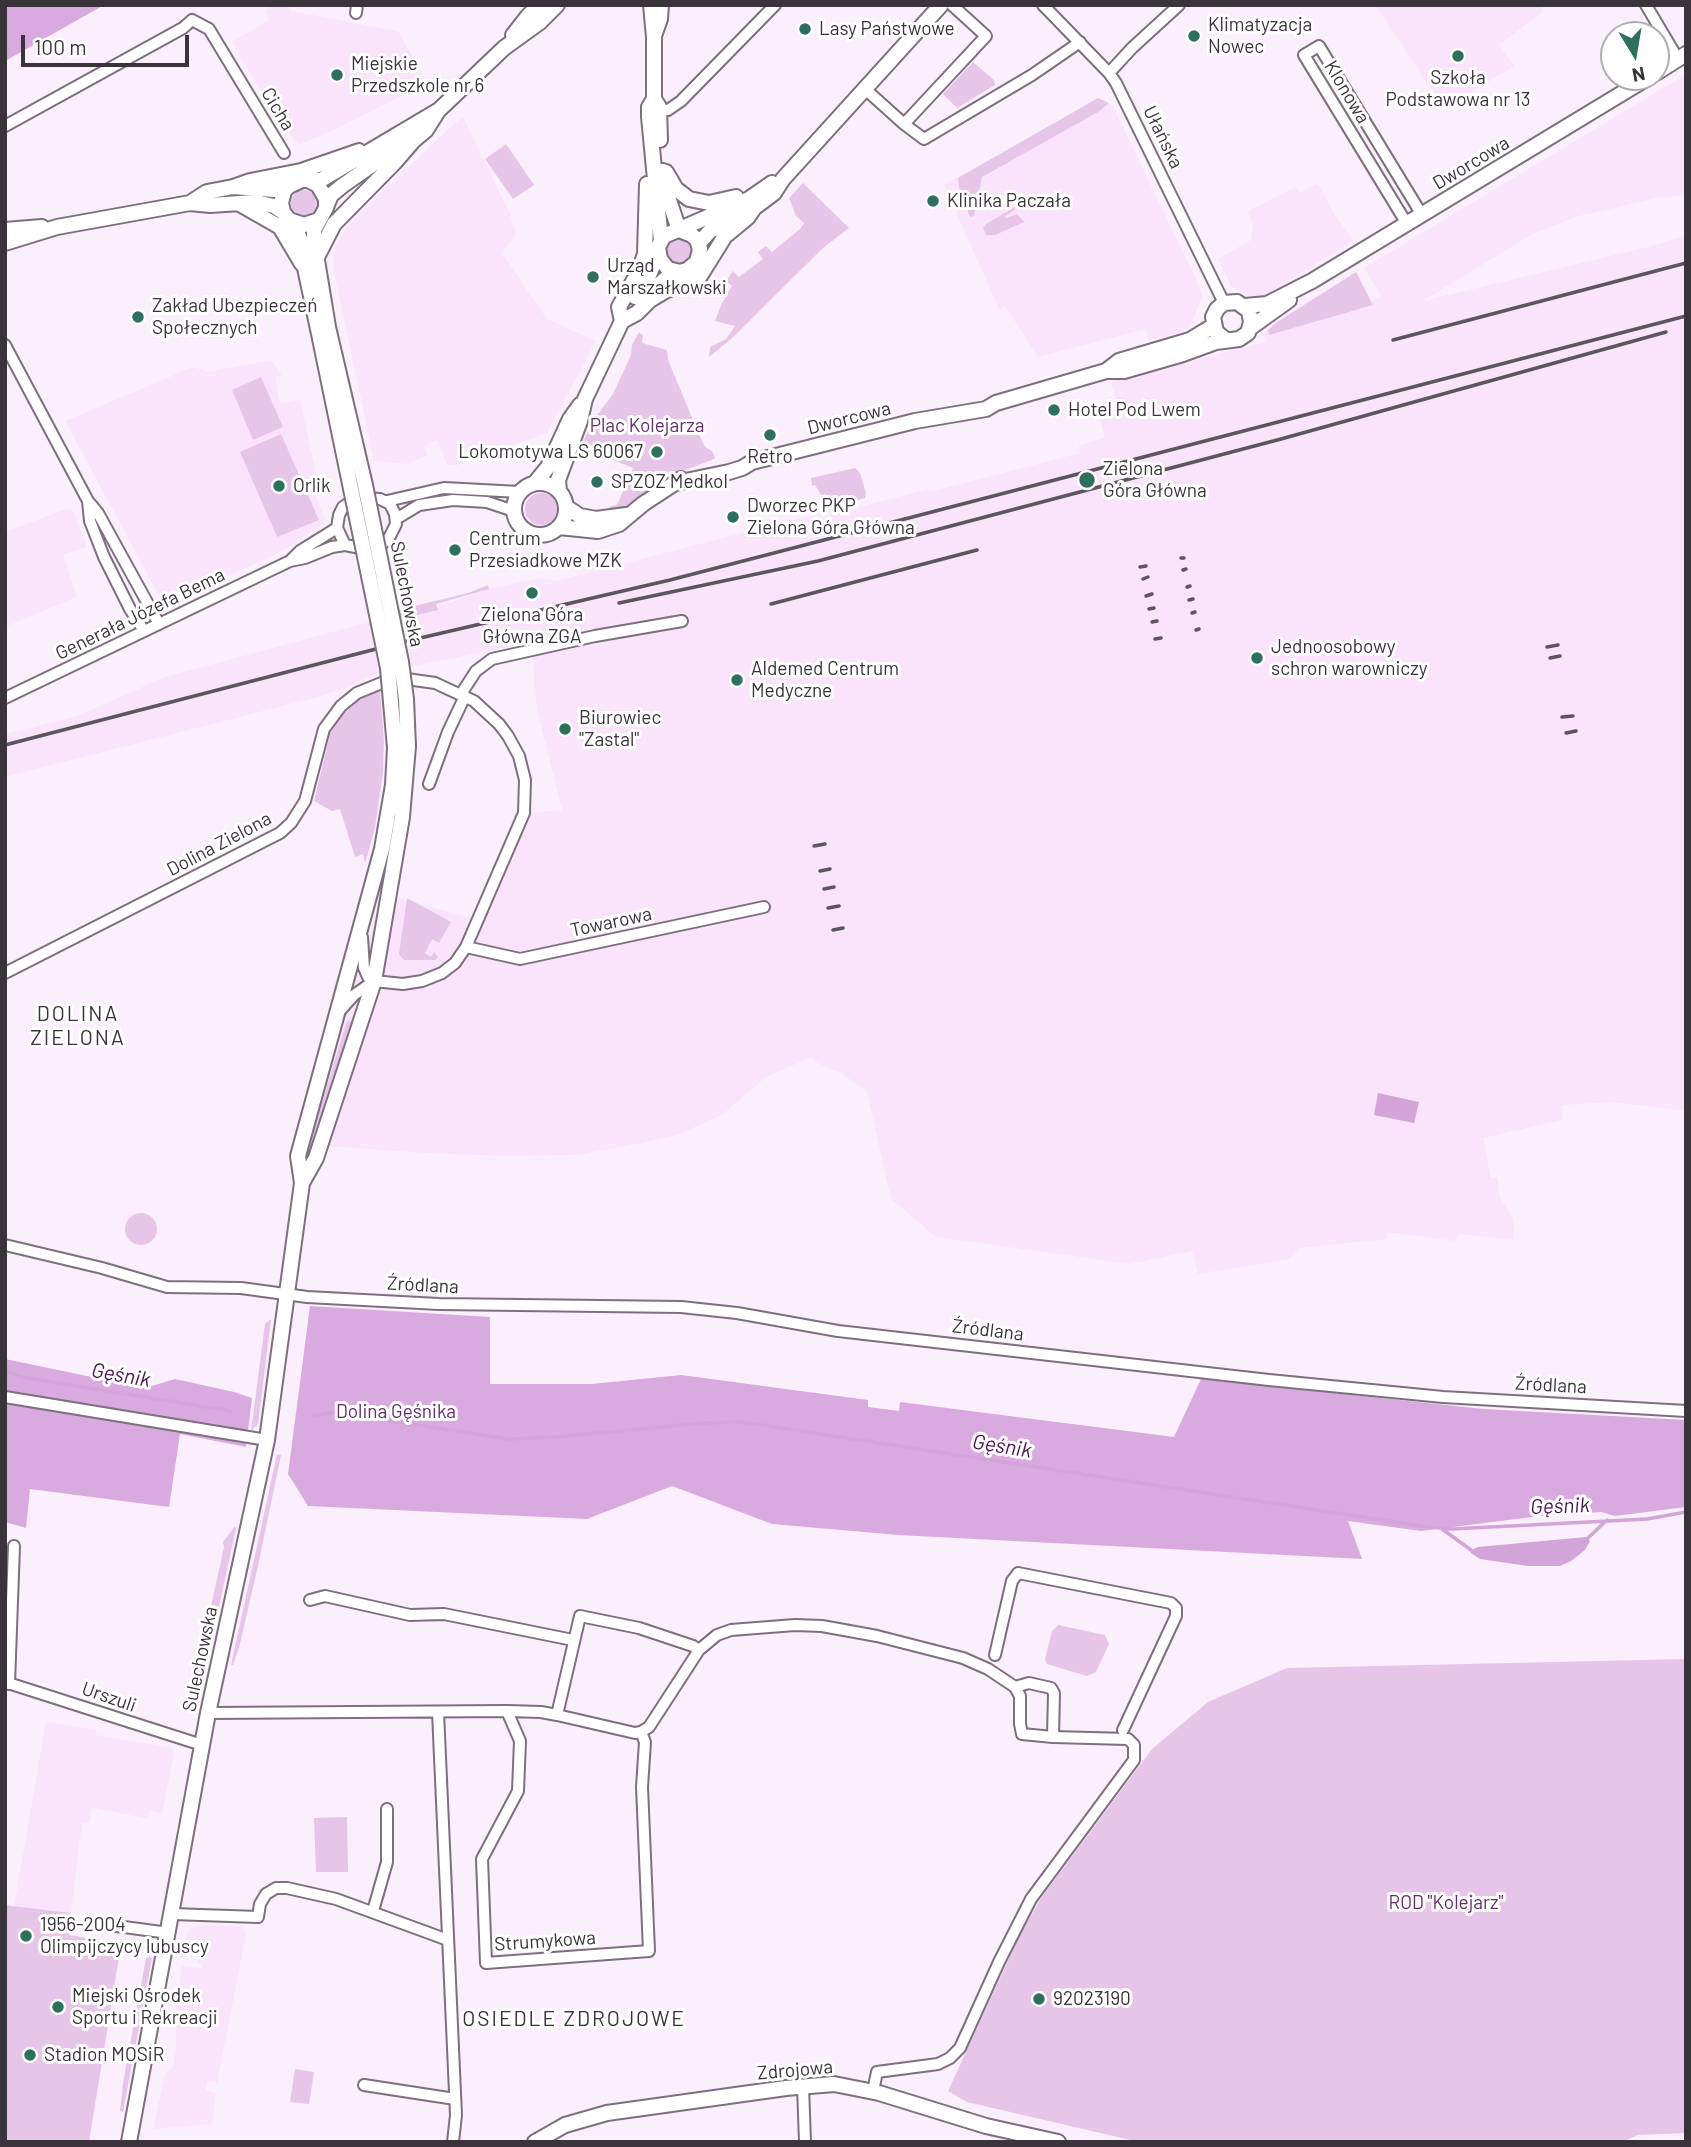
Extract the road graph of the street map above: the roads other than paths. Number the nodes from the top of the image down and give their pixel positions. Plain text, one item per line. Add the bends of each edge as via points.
1 (539, 5) edge
2 (557, 5) edge
3 (651, 5) edge
4 (662, 5) edge
5 (775, 5) edge
6 (941, 5) edge
7 (952, 5) edge
8 (1043, 5) edge
9 (1179, 5) edge
10 (1646, 5) edge
11 (654, 37) junction
12 (1080, 42) junction
13 (504, 48) junction
14 (1682, 57) edge
15 (1109, 73) junction
16 (864, 88) junction
17 (1626, 91) edge
18 (656, 104) junction
19 (439, 110) junction
20 (904, 124) junction
21 (5, 126) edge
22 (414, 140) junction
23 (374, 148) junction
24 (651, 149) junction
25 (284, 153) dead end
26 (662, 165) junction
27 (783, 178) junction
28 (310, 181) junction
29 (289, 186) junction
30 (233, 187) junction
31 (760, 192) junction
32 (237, 202) junction
33 (190, 203) junction
34 (754, 208) junction
35 (322, 214) junction
36 (1422, 215) junction
37 (286, 216) junction
38 (1407, 224) junction
39 (57, 227) junction
40 (5, 230) edge
41 (680, 230) junction
42 (5, 243) edge
43 (699, 243) junction
44 (659, 247) junction
45 (310, 264) junction
46 (680, 272) junction
47 (1312, 281) junction
48 (1224, 303) junction
49 (1245, 306) junction
50 (624, 318) junction
51 (1213, 326) junction
52 (1250, 328) junction
53 (1226, 340) junction
54 (5, 345) edge
55 (1106, 371) junction
56 (585, 399) junction
57 (536, 483) junction
58 (559, 491) junction
59 (520, 492) junction
60 (88, 501) junction
61 (387, 501) junction
62 (566, 508) junction
63 (514, 511) junction
64 (630, 514) junction
65 (396, 519) junction
66 (559, 527) junction
67 (337, 528) junction
68 (345, 545) junction
69 (290, 561) junction
70 (682, 621) dead end
71 (159, 624) junction
72 (144, 631) junction
73 (463, 695) junction
74 (5, 698) edge
75 (402, 747) junction
76 (429, 784) dead end
77 (764, 907) dead end
78 (362, 923) junction
79 (466, 947) junction
80 (5, 973) edge
81 (374, 982) junction
82 (336, 1016) junction
83 (302, 1183) junction
84 (5, 1245) edge
85 (286, 1294) junction
86 (5, 1397) edge
87 (1686, 1410) edge
88 (267, 1440) junction
89 (14, 1546) dead end
90 (310, 1600) dead end
91 (573, 1640) junction
92 (699, 1650) junction
93 (995, 1655) dead end
94 (7, 1683) edge
95 (1015, 1687) junction
96 (507, 1711) junction
97 (438, 1712) junction
98 (208, 1713) junction
99 (557, 1715) junction
100 (1123, 1730) dead end
101 (641, 1732) junction
102 (1053, 1737) junction
103 (202, 1745) junction
104 (387, 1809) dead end
105 (373, 1911) junction
106 (172, 1914) junction
107 (94, 1923) dead end
108 (169, 1933) junction
109 (448, 1940) junction
110 (364, 2085) dead end
111 (803, 2086) junction
112 (873, 2091) junction
113 (455, 2099) junction
114 (130, 2142) edge
115 (453, 2142) edge
116 (535, 2142) edge
117 (805, 2142) edge
118 (1058, 2142) edge

1 - 13 street
2 - 13 street
3 - 11 street
4 - 11 street
5 - 18 street via 681,101 668,110
6 - 16 street
7 - 20 street via 986,36
8 - 12 street, Ułańska
9 - 15 street
10 - 14 street
11 - 18 street
12 - 15 street, Ułańska
12 - 20 street via 924,139
13 - 19 street
15 - 48 street, Ułańska
16 - 20 street
16 - 27 street
17 - 36 street, Dworcowa
18 - 24 street via 649,107
18 - 26 street
19 - 22 street
19 - 23 street
21 - 25 street, Cicha via 192,20 209,29
22 - 35 street via 342,186 331,195
22 - 45 street via 334,224
23 - 28 street via 321,180
23 - 30 street
24 - 44 street
24 - 50 street via 647,155 645,254 619,307
26 - 31 street via 676,189 689,199 709,203
26 - 41 street
27 - 31 street
27 - 34 street via 774,193
28 - 29 street
28 - 35 street via 323,192
29 - 30 street via 274,190
29 - 37 street via 282,199
30 - 33 street via 207,192
31 - 41 street
32 - 33 street
32 - 37 street via 264,203
32 - 45 street via 280,227
33 - 39 street
34 - 43 street via 717,226
34 - 50 street via 725,236 700,276 665,290
35 - 37 street via 304,225
35 - 45 street, Sulechowska via 314,230
36 - 38 street, Dworcowa
36 - 38 street, Klonowa via 1319,46 1304,55
37 - 45 street, Sulechowska
38 - 47 street, Dworcowa
39 - 40 street
39 - 42 street
41 - 43 street
41 - 44 street via 668,233
43 - 46 street via 697,262
44 - 46 street via 663,265
44 - 50 street via 648,278
45 - 75 street, Sulechowska, bridge via 365,485 401,662 406,699
46 - 50 street via 657,285
47 - 49 street, Dworcowa via 1267,304
47 - 52 street, Dworcowa
48 - 49 street
48 - 51 street via 1214,313
49 - 52 street via 1251,316
50 - 56 street
51 - 53 street
51 - 55 street, Dworcowa via 1177,344 1119,361
52 - 53 street via 1239,339
53 - 55 street, Dworcowa via 1125,371
54 - 60 street
55 - 64 street, Dworcowa via 986,409 688,473
56 - 57 street
56 - 58 street
57 - 58 street
57 - 59 street
58 - 62 street
59 - 61 street via 453,488
59 - 63 street
60 - 71 street
60 - 72 street via 90,522 104,557
61 - 65 street
61 - 67 street via 372,497 352,501 343,507
62 - 64 street, Dworcowa via 596,519
62 - 66 street
63 - 65 street via 487,502 453,500 419,505
63 - 66 street via 519,525 531,534 542,535
64 - 66 street, Dworcowa via 605,530
65 - 68 street via 393,532 381,545 366,549
67 - 68 street
67 - 69 street, Generała Józefa Bema
68 - 69 street, Generała Józefa Bema
69 - 71 street, Generała Józefa Bema
70 - 73 street via 492,659 476,671
71 - 72 street, Generała Józefa Bema
72 - 74 street, Generała Józefa Bema
73 - 76 street
73 - 79 street via 508,736 519,757 526,797 524,813
73 - 80 street, Dolina Zielona via 407,678 357,693 328,721 304,801 280,833
75 - 78 street, Sulechowska
75 - 81 street, Sulechowska via 402,817
77 - 79 street, Towarowa via 520,958
78 - 81 street, Sulechowska via 364,968
78 - 82 street, Sulechowska
79 - 81 street via 455,963 432,978 403,984
81 - 82 street, Sulechowska via 354,995
81 - 83 street, Sulechowska via 316,1158
82 - 83 street, Sulechowska via 298,1156
83 - 85 street, Sulechowska
84 - 85 street, Źródlana via 167,1287 241,1287
85 - 87 street, Źródlana via 439,1304 681,1307 838,1331 1269,1380 1443,1397
85 - 88 street, Sulechowska
86 - 88 street
88 - 98 street, Sulechowska
89 - 94 street
90 - 91 street via 325,1596 410,1615 444,1615
91 - 92 street via 580,1616 639,1628
91 - 99 street
92 - 95 street via 731,1630 822,1626 963,1658
92 - 101 street via 649,1727
93 - 100 street via 1012,1581 1018,1573 1171,1603 1176,1616
94 - 103 street, Urszuli
95 - 102 street via 1020,1696 1022,1734
95 - 102 street via 1029,1683 1053,1690
96 - 97 street
96 - 99 street
96 - 101 street, Strumykowa via 520,1741 518,1791 482,1859 486,1963 649,1951 642,1787 645,1742
97 - 98 street
97 - 109 street
98 - 103 street, Sulechowska
99 - 101 street
102 - 112 street via 1122,1738 1132,1741 1135,1755 1031,1899 960,2049 938,2064 877,2072
103 - 106 street, Sulechowska
104 - 105 street via 387,1862
105 - 106 street via 276,1888 260,1904 258,1917
105 - 109 street
106 - 108 street, Sulechowska
107 - 108 street
108 - 114 street, Sulechowska
109 - 113 street
110 - 113 street
111 - 112 street, Zdrojowa via 834,2084
111 - 116 street, Zdrojowa via 607,2113 565,2125
111 - 117 street
112 - 118 street, Zdrojowa via 986,2126
113 - 115 street

